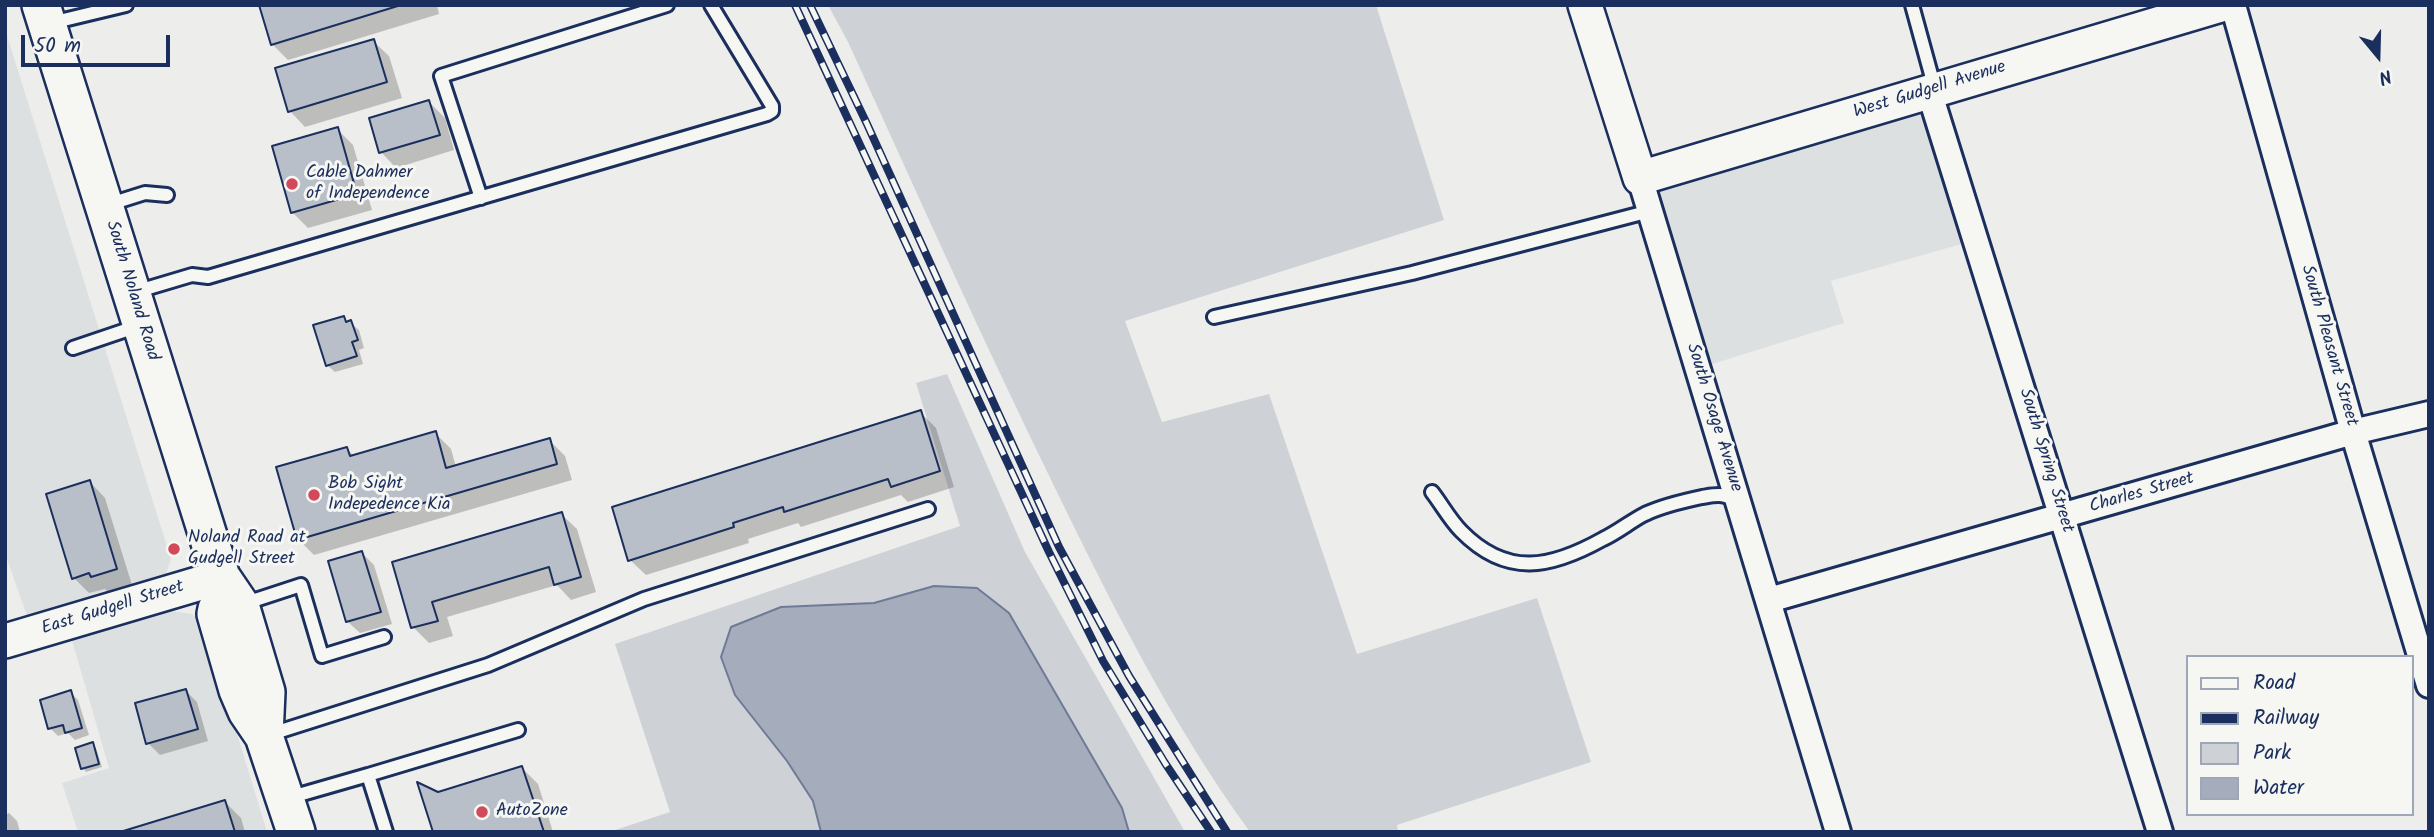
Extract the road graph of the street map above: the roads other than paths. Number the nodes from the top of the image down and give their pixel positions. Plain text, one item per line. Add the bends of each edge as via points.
1 (126, 5) edge
2 (667, 5) edge
3 (711, 5) edge
4 (1585, 5) edge
5 (1912, 5) edge
6 (2221, 5) edge
7 (2233, 5) edge
8 (44, 14) edge
9 (1932, 90) junction
10 (1640, 178) junction
11 (167, 195) dead end
12 (481, 198) junction
13 (104, 206) junction
14 (1650, 211) junction
15 (137, 309) junction
16 (1214, 317) dead end
17 (73, 348) dead end
18 (2429, 414) edge
19 (2353, 432) junction
20 (1432, 492) dead end
21 (1740, 505) junction
22 (928, 509) dead end
23 (2062, 517) junction
24 (230, 591) junction
25 (1769, 600) junction
26 (384, 637) dead end
27 (5, 641) edge
28 (2429, 685) edge
29 (518, 730) dead end
30 (264, 736) junction
31 (368, 775) junction
32 (290, 815) edge
33 (386, 832) edge
34 (1838, 832) edge
35 (2160, 832) edge

1 - 8 lane
2 - 12 lane via 441,76
3 - 12 lane via 772,111
4 - 10 street, South Osage Avenue
5 - 9 lane
6 - 9 street, West Gudgell Avenue
7 - 19 street, South Pleasant Street
8 - 13 main road, South Noland Road
9 - 10 street, West Gudgell Avenue
9 - 23 street, South Spring Street
10 - 14 street, South Osage Avenue
11 - 13 lane via 145,194
12 - 15 lane via 208,276 192,275
13 - 15 main road, South Noland Road
14 - 16 lane via 1373,283
14 - 21 street, South Osage Avenue
15 - 17 lane
15 - 24 main road, South Noland Road
18 - 19 street, Charles Street
19 - 23 street, Charles Street
19 - 28 street, South Pleasant Street
20 - 21 lane via 1462,531 1482,548 1494,556 1530,565 1586,548 1665,507 1718,495
21 - 25 street, South Osage Avenue
22 - 30 lane via 644,599 488,665
23 - 25 street, Charles Street
23 - 35 street, South Spring Street
24 - 26 lane via 301,585 322,656
24 - 27 street, East Gudgell Street
24 - 30 main road, South Noland Road via 216,614 238,690
25 - 34 street, South Osage Avenue
29 - 31 lane
30 - 32 main road, South Noland Road
31 - 32 lane
31 - 33 lane

